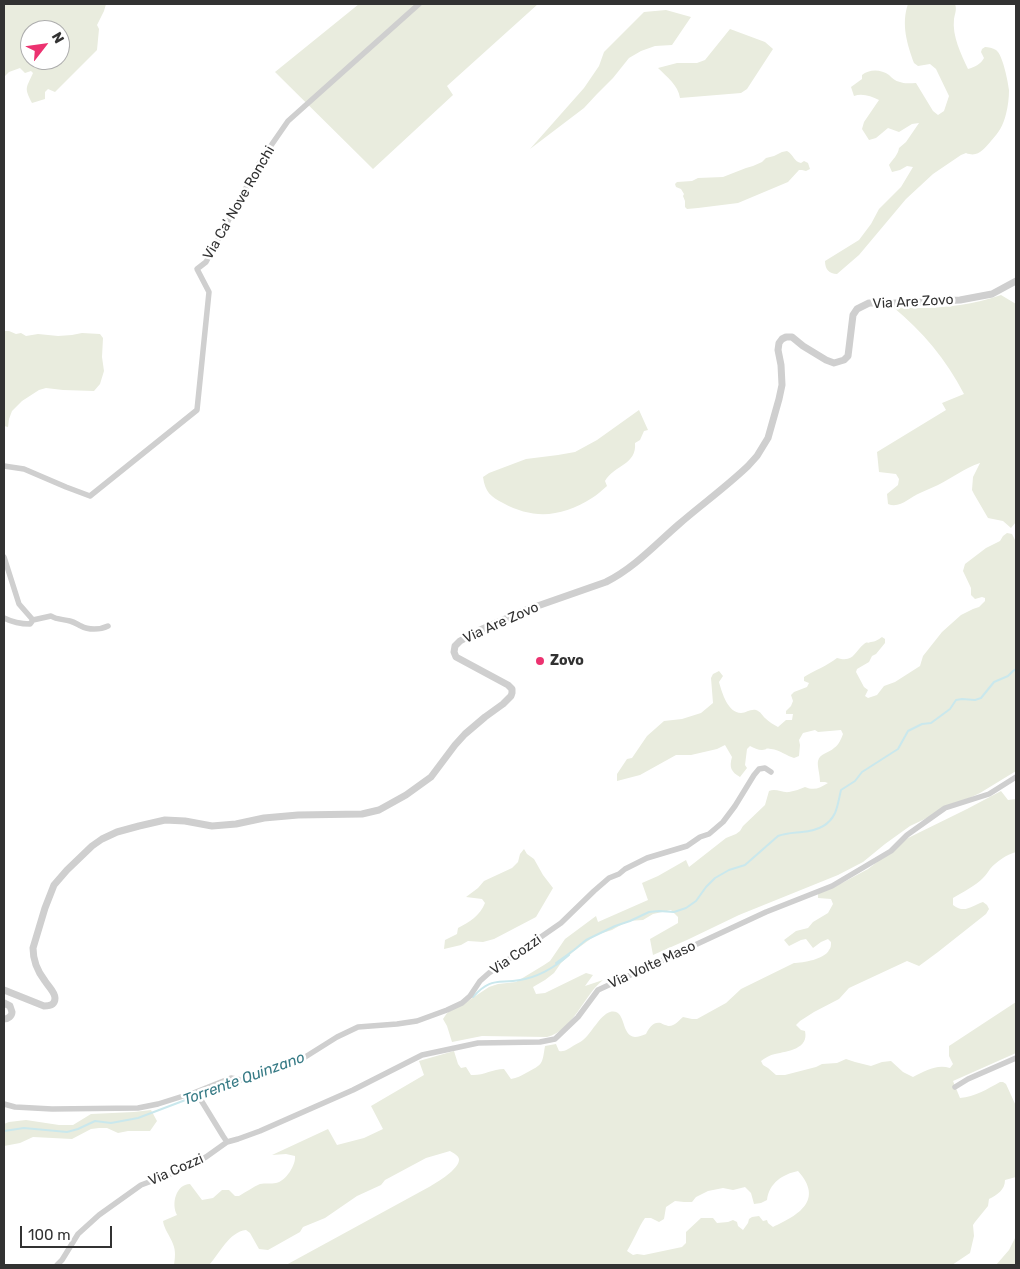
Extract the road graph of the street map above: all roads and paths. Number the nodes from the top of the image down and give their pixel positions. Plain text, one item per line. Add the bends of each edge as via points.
1 (419, 4) edge
2 (1016, 281) edge
3 (4, 466) edge
4 (4, 557) edge
5 (4, 618) edge
6 (33, 620) junction
7 (108, 626) dead end
8 (771, 772) dead end
9 (1016, 777) edge
10 (4, 990) edge
11 (4, 1003) edge
12 (4, 1019) edge
13 (1016, 1058) edge
14 (955, 1087) dead end
15 (196, 1092) junction
16 (4, 1104) edge
17 (227, 1142) junction
18 (57, 1265) edge

1 - 3 street, Via Ca' Nove Ronchi via 288,121 261,160 206,262 197,269 209,292 197,410 90,496 24,469
2 - 10 street, Via Are Zovo via 992,294 960,300 869,303 853,315 848,356 834,363 792,337 782,339 778,350 782,385 780,399 768,438 748,466 618,576 526,610 472,633 457,644 456,658 508,684 512,693 465,734 431,777 379,810 362,814 298,815 212,826 165,820 102,839 54,885 33,948 42,978 54,994 53,1004 42,1005
4 - 6 street via 19,604
5 - 6 street via 22,624 30,624
6 - 7 street via 51,616 73,621 82,627
8 - 15 street, Via Cozzi via 759,769 723,822 709,834 687,846 647,858 609,878 562,923 489,972 462,1003 417,1020 358,1027 302,1059 241,1080 224,1080
9 - 17 street, Via Volte Maso via 989,794 945,808 907,835 891,851 832,886 766,912 598,990 578,1017 555,1039 478,1043 422,1055 353,1090
11 - 12 street via 12,1012
13 - 14 street
15 - 16 street, Via Cozzi via 138,1108 52,1109
15 - 17 street
17 - 18 street, Via Cozzi via 181,1170 141,1185 98,1215 78,1234

